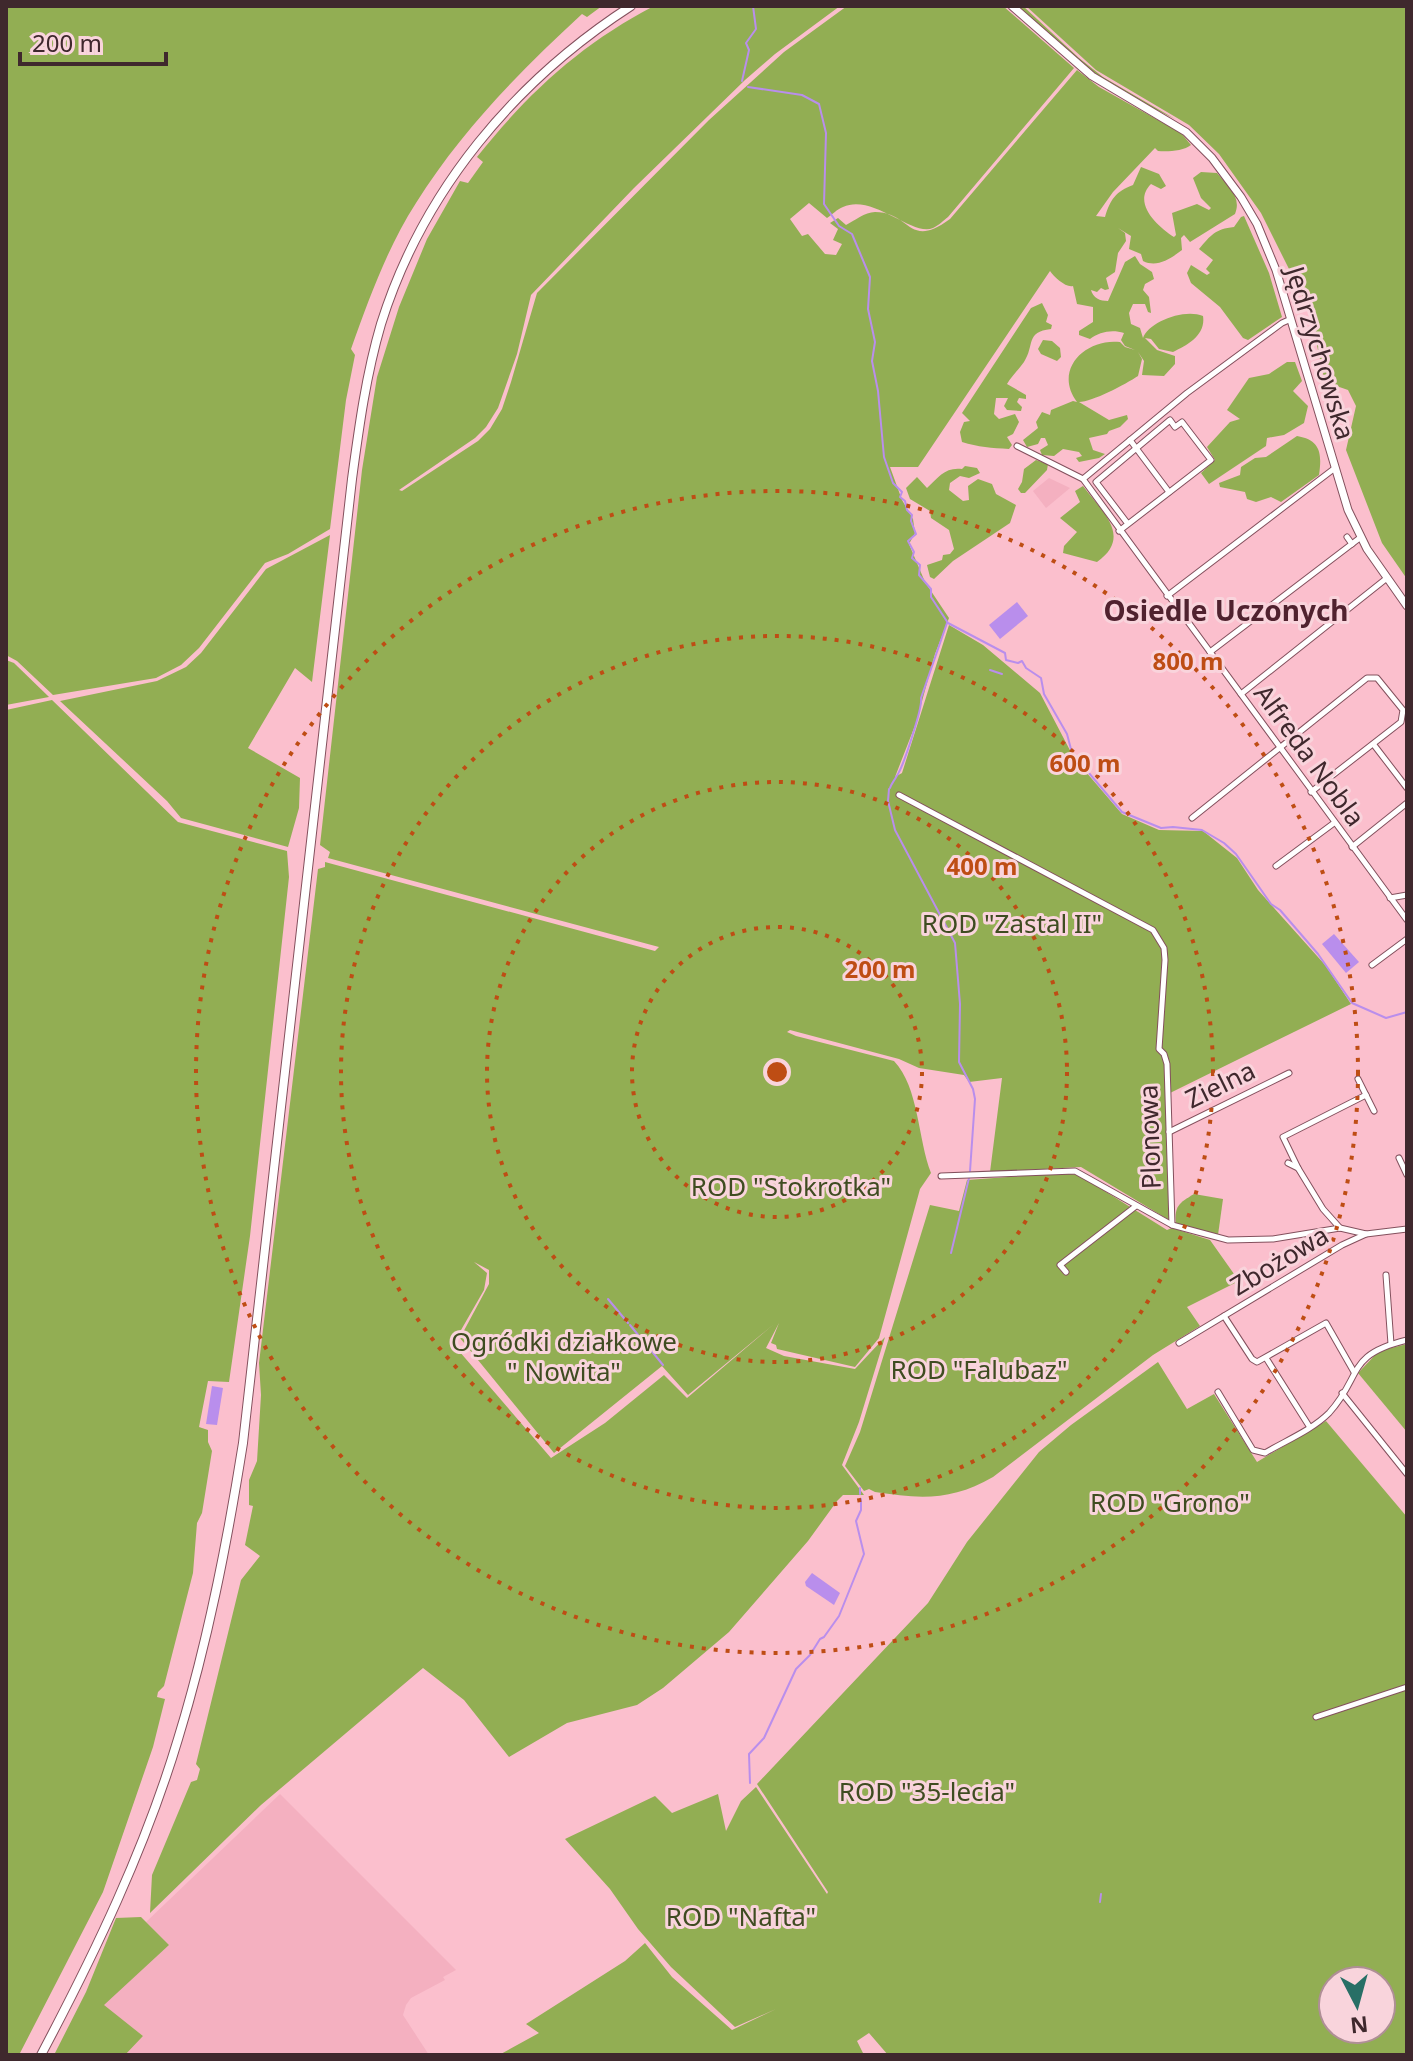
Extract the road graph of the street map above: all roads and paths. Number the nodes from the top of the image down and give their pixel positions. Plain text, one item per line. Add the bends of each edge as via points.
1 (631, 6) edge
2 (1012, 6) edge
3 (1291, 319) junction
4 (1130, 440) junction
5 (1017, 446) dead end
6 (1136, 447) junction
7 (1335, 468) junction
8 (1083, 479) junction
9 (1169, 492) junction
10 (1128, 524) junction
11 (1119, 531) junction
12 (1347, 537) dead end
13 (1361, 537) junction
14 (1352, 544) junction
15 (1387, 578) junction
16 (1167, 596) junction
17 (1407, 606) edge
18 (1210, 652) junction
19 (1241, 694) junction
20 (1373, 744) junction
21 (1278, 748) junction
22 (1407, 788) edge
23 (1311, 792) junction
24 (899, 795) dead end
25 (1407, 803) edge
26 (1192, 818) dead end
27 (1334, 823) junction
28 (1352, 847) junction
29 (1276, 866) dead end
30 (1407, 895) edge
31 (1389, 898) junction
32 (1407, 920) edge
33 (1407, 939) edge
34 (1372, 965) dead end
35 (1289, 1073) dead end
36 (1358, 1079) dead end
37 (1366, 1095) junction
38 (1374, 1111) dead end
39 (1169, 1132) junction
40 (1399, 1158) dead end
41 (1288, 1163) dead end
42 (1298, 1168) junction
43 (1407, 1175) edge
44 (941, 1176) dead end
45 (1136, 1206) junction
46 (1172, 1225) junction
47 (1340, 1228) junction
48 (1407, 1229) edge
49 (1366, 1234) junction
50 (1066, 1272) dead end
51 (1386, 1275) dead end
52 (1224, 1316) junction
53 (1407, 1340) edge
54 (1179, 1343) dead end
55 (1391, 1344) junction
56 (1266, 1358) junction
57 (1354, 1372) junction
58 (1218, 1392) dead end
59 (1342, 1393) junction
60 (1309, 1426) junction
61 (1407, 1474) edge
62 (1407, 1687) edge
63 (1316, 1717) dead end
64 (41, 2055) edge

1 - 64 main road via 537,78 465,160 410,250 371,361 352,479 243,1443 227,1543 200,1662 158,1800 97,1946
2 - 3 main road, Jędrzychowska via 1092,76 1175,124 1212,158 1253,215
3 - 4 street
3 - 7 main road, Jędrzychowska
4 - 6 street
4 - 8 street
5 - 8 street, Alfreda Nobla
6 - 9 street
6 - 9 street via 1170,420 1175,427 1182,422 1211,460
6 - 10 street via 1096,482
7 - 13 main road, Jędrzychowska
7 - 16 street
8 - 11 street, Alfreda Nobla
9 - 10 street
10 - 11 street
11 - 16 street, Alfreda Nobla
12 - 14 street
13 - 14 street
13 - 15 main road, Jędrzychowska
14 - 18 street
15 - 17 main road, Jędrzychowska
15 - 19 street
16 - 18 street, Alfreda Nobla
18 - 19 street, Alfreda Nobla
19 - 21 street, Alfreda Nobla
20 - 21 street via 1401,722 1403,710 1377,678 1367,678
20 - 22 street
20 - 23 street
21 - 23 street, Alfreda Nobla
21 - 26 street
23 - 27 street, Alfreda Nobla
24 - 39 street, Plonowa via 1153,930 1165,960 1159,1049 1167,1064
25 - 28 street
27 - 28 street, Alfreda Nobla
27 - 29 street
28 - 31 street, Alfreda Nobla
30 - 31 street
31 - 32 street, Alfreda Nobla
33 - 34 street
35 - 39 street, Zielna
36 - 37 street
37 - 38 street
37 - 42 street via 1283,1137
39 - 46 street, Plonowa
40 - 43 street
41 - 42 street
42 - 47 street
44 - 45 street via 1075,1171
45 - 46 street
45 - 50 street via 1060,1265
46 - 47 street via 1237,1241
47 - 49 street
48 - 49 street, Zbożowa
49 - 52 street, Zbożowa
51 - 55 street
52 - 54 street, Zbożowa
52 - 56 street via 1252,1359
53 - 55 street
55 - 57 street via 1372,1351
56 - 57 street via 1324,1322
56 - 60 street
57 - 59 street
58 - 60 street via 1253,1450 1265,1453
59 - 60 street via 1331,1411
59 - 61 street
62 - 63 street

